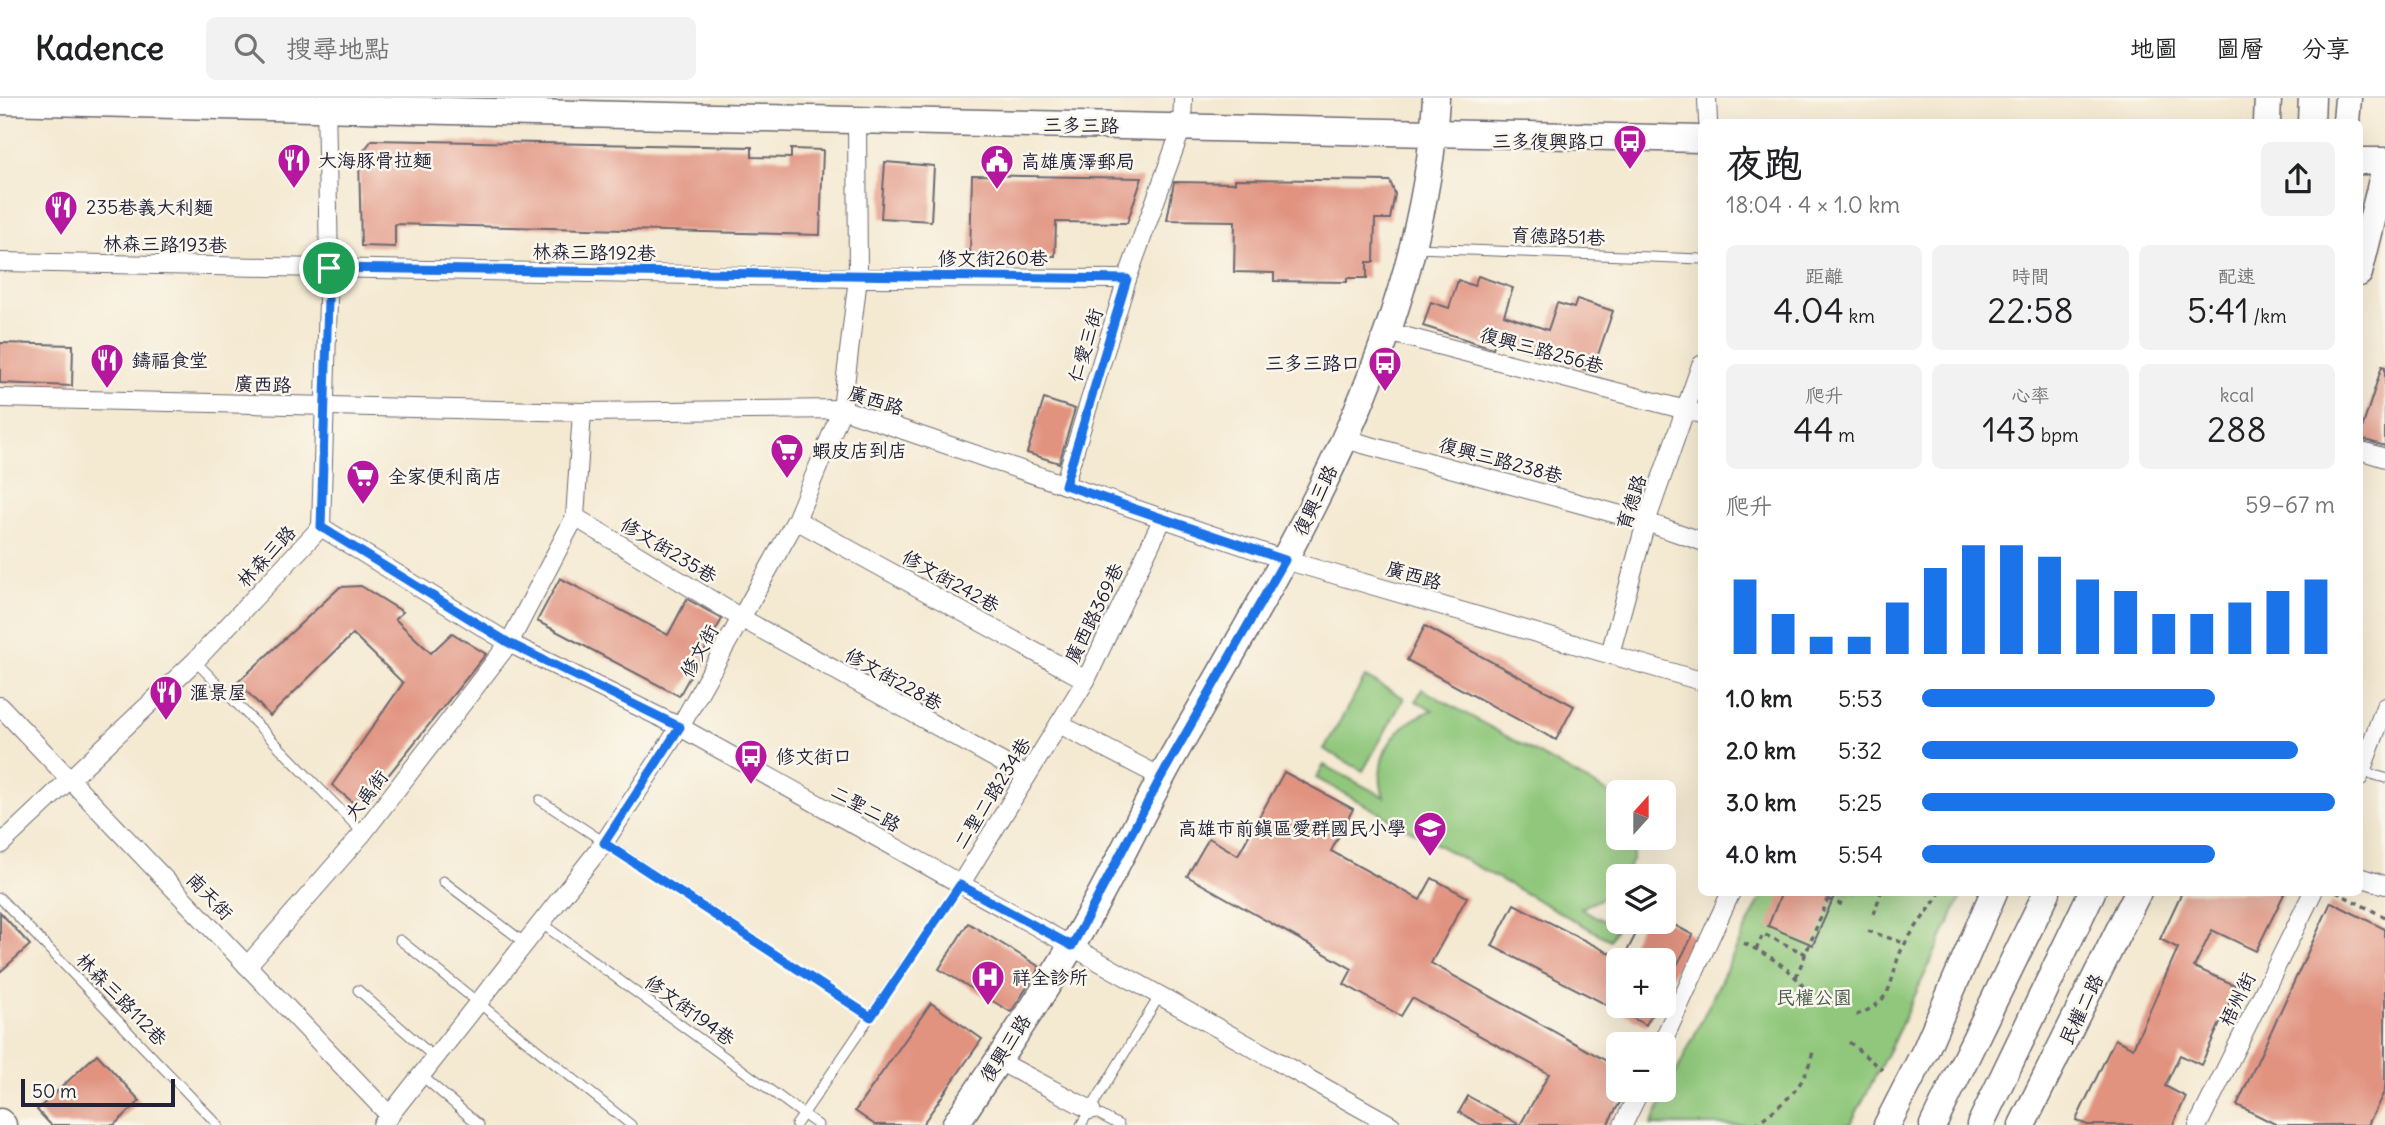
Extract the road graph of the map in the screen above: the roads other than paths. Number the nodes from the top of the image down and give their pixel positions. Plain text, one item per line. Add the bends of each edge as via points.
1 (1183, 98) edge
2 (1436, 98) edge
3 (1707, 98) edge
4 (2268, 98) edge
5 (2312, 98) edge
6 (2348, 98) edge
7 (0, 101) edge
8 (326, 103) edge
9 (753, 108) edge
10 (1708, 119) edge
11 (2267, 119) edge
12 (2311, 119) edge
13 (2346, 119) edge
14 (857, 120) junction
15 (1182, 127) junction
16 (1434, 134) junction
17 (1698, 139) edge
18 (2363, 160) edge
19 (2385, 161) edge
20 (2385, 168) edge
21 (1414, 248) junction
22 (2363, 257) edge
23 (1698, 259) edge
24 (0, 262) edge
25 (329, 268) junction
26 (858, 278) junction
27 (1127, 279) junction
28 (1388, 332) junction
29 (1698, 382) edge
30 (0, 398) edge
31 (324, 407) junction
32 (842, 409) junction
33 (1693, 411) edge
34 (582, 412) junction
35 (1345, 439) junction
36 (2363, 451) edge
37 (2385, 458) edge
38 (1065, 485) junction
39 (575, 517) junction
40 (1163, 518) junction
41 (796, 520) junction
42 (1646, 522) junction
43 (321, 527) junction
44 (1698, 540) edge
45 (1285, 560) junction
46 (741, 618) junction
47 (509, 643) junction
48 (1610, 654) junction
49 (195, 661) junction
50 (1086, 680) junction
51 (1698, 680) edge
52 (0, 706) edge
53 (2385, 707) edge
54 (1059, 723) junction
55 (680, 727) junction
56 (2363, 766) edge
57 (2363, 774) edge
58 (1027, 776) junction
59 (1161, 777) junction
60 (2385, 778) edge
61 (70, 780) junction
62 (540, 800) dead end
63 (363, 833) junction
64 (604, 843) junction
65 (0, 845) edge
66 (2363, 878) edge
67 (443, 881) dead end
68 (960, 885) junction
69 (2385, 885) edge
70 (1729, 896) edge
71 (1992, 896) edge
72 (2045, 896) edge
73 (2090, 896) edge
74 (2136, 896) edge
75 (2311, 896) edge
76 (0, 898) edge
77 (541, 923) junction
78 (400, 940) dead end
79 (525, 943) junction
80 (1072, 946) junction
81 (247, 966) junction
82 (358, 989) dead end
83 (1160, 995) junction
84 (479, 1002) junction
85 (871, 1017) junction
86 (1667, 1032) edge
87 (435, 1058) junction
88 (997, 1060) junction
89 (421, 1075) junction
90 (1634, 1102) edge
91 (1091, 1110) junction
92 (804, 1115) junction
93 (386, 1120) edge
94 (2200, 1124) edge
95 (218, 1125) edge
96 (479, 1125) edge
97 (631, 1125) edge
98 (796, 1125) edge
99 (818, 1125) edge
100 (955, 1125) edge
101 (1081, 1125) edge
102 (1119, 1125) edge
103 (1391, 1125) edge
104 (1623, 1125) edge
105 (1887, 1125) edge
106 (1933, 1125) edge
107 (1980, 1125) edge
108 (2022, 1125) edge

1 - 15 street, 仁愛三街
2 - 16 street, 復興三路
3 - 10 street
4 - 11 street
5 - 12 street
6 - 13 street
7 - 8 street, 三多三路
8 - 9 street, 三多三路
8 - 25 street, 林森三路
9 - 14 street, 三多三路
14 - 15 street, 三多三路
14 - 26 street, 修文街
15 - 16 street, 三多三路
15 - 27 street, 仁愛三街
16 - 17 street, 三多三路
16 - 21 street, 復興三路
18 - 19 street
20 - 22 street
21 - 23 lane, 育德路51巷
21 - 28 street, 復興三路
24 - 25 street, 林森三路193巷
25 - 26 street, 林森三路192巷
25 - 31 street, 林森三路
26 - 27 street, 修文街260巷
26 - 32 street, 修文街
27 - 38 street, 仁愛三街
28 - 33 street, 復興三路256巷
28 - 35 street, 復興三路
29 - 33 street, 育德路
30 - 31 street, 廣西路
31 - 34 street, 廣西路
31 - 43 street, 林森三路
32 - 34 street, 廣西路
32 - 38 street, 廣西路
32 - 41 street, 修文街
33 - 42 street, 育德路
34 - 39 street
35 - 42 street, 復興三路238巷
35 - 45 street, 復興三路
36 - 37 street
38 - 40 street, 廣西路
39 - 46 street, 修文街235巷
39 - 47 street, 大禹街
40 - 45 street, 廣西路
40 - 50 street, 廣西路369巷
41 - 46 street, 修文街
41 - 50 street, 修文街242巷
42 - 44 street, 復興三路238巷
42 - 48 street, 育德路
43 - 47 street, 二聖二路
43 - 49 street, 林森三路
45 - 48 street, 廣西路
45 - 59 street, 復興三路
46 - 55 street, 修文街
46 - 58 street, 修文街228巷
47 - 55 street, 二聖二路
47 - 63 street, 大禹街
48 - 51 street, 廣西路
49 - 61 street, 林森三路
49 - 63 lane
50 - 54 street, 廣西路369巷
52 - 61 street, 南天街
53 - 56 street
54 - 58 street, 二聖二路234巷
54 - 59 street
55 - 64 street, 修文街
55 - 68 street, 二聖二路
57 - 60 lane
58 - 68 street, 二聖二路234巷
59 - 80 street, 復興三路
61 - 65 street, 林森三路
61 - 81 street, 南天街
62 - 64 lane
63 - 81 street, 大禹街
64 - 77 street, 修文街
64 - 85 lane
66 - 69 street
67 - 79 lane
68 - 80 street, 二聖二路
68 - 85 lane
70 - 86 street
71 - 105 street via 1926,1049
72 - 106 street
73 - 107 street, 民權二路
74 - 108 street, 民權二路
75 - 94 street, 梧州街
76 - 95 lane, 林森三路112巷
77 - 79 street, 修文街
77 - 92 lane, 修文街194巷
78 - 84 lane
79 - 84 street, 修文街
80 - 83 street, 二聖二路
80 - 88 street, 復興三路
81 - 93 street, 南天街
82 - 87 lane
83 - 91 lane
83 - 103 street, 二聖二路
84 - 87 street, 修文街
84 - 97 lane
85 - 92 lane
87 - 89 street, 修文街
88 - 91 street
88 - 100 street, 復興三路
89 - 93 street, 修文街
89 - 96 lane
90 - 104 street
91 - 101 lane
91 - 102 lane
92 - 98 lane
92 - 99 lane, 修文街194巷

